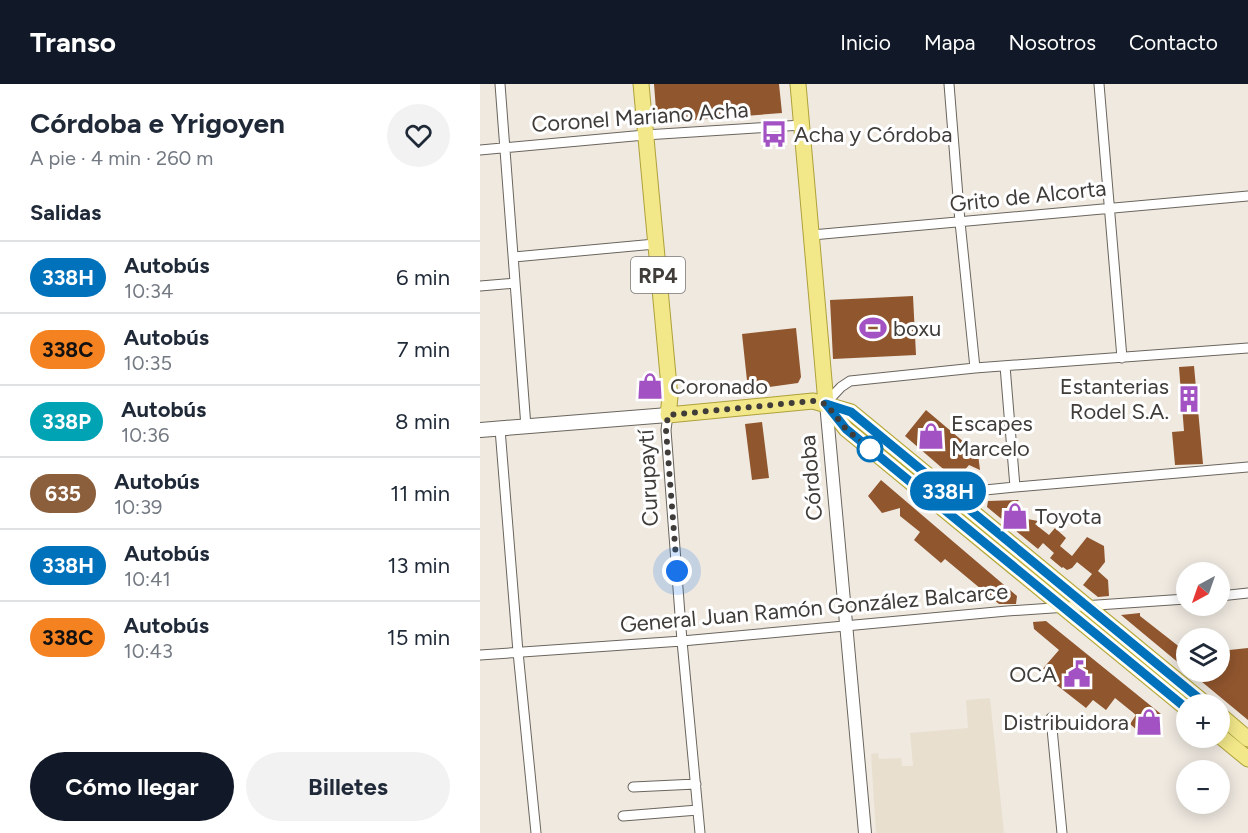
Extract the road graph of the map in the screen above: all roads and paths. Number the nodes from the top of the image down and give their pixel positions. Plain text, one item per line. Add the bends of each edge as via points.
1 (500, 84) edge
2 (641, 84) edge
3 (798, 84) edge
4 (949, 84) edge
5 (1099, 84) edge
6 (802, 125) junction
7 (645, 135) junction
8 (505, 147) junction
9 (480, 150) edge
10 (1248, 195) edge
11 (1109, 207) junction
12 (960, 222) junction
13 (812, 235) junction
14 (656, 244) junction
15 (514, 257) junction
16 (515, 283) junction
17 (480, 286) edge
18 (1248, 348) edge
19 (1122, 358) junction
20 (1005, 366) junction
21 (975, 368) junction
22 (826, 404) junction
23 (668, 415) junction
24 (526, 427) junction
25 (500, 429) junction
26 (480, 430) edge
27 (1248, 467) edge
28 (1015, 487) junction
29 (955, 496) junction
30 (1248, 593) edge
31 (1230, 595) edge
32 (1176, 600) edge
33 (1064, 607) junction
34 (1089, 607) junction
35 (846, 625) junction
36 (682, 641) junction
37 (518, 651) junction
38 (480, 655) edge
39 (1194, 694) edge
40 (1176, 700) edge
41 (1051, 718) dead end
42 (1230, 724) edge
43 (1248, 739) edge
44 (1230, 744) edge
45 (1248, 759) edge
46 (696, 784) junction
47 (633, 787) dead end
48 (698, 810) junction
49 (623, 816) dead end
50 (536, 833) edge
51 (700, 833) edge
52 (865, 833) edge
53 (1062, 833) edge

1 - 8 street
2 - 7 main road, Curupaytí / RP4
3 - 6 main road, Córdoba
4 - 12 street
5 - 11 street
6 - 7 street, Coronel Mariano Acha
6 - 13 main road, Córdoba
7 - 8 street, Coronel Mariano Acha
7 - 14 main road, Curupaytí / RP4
8 - 9 street, Coronel Mariano Acha
8 - 15 street
10 - 11 street, Grito de Alcorta
11 - 12 street, Grito de Alcorta
11 - 19 street
12 - 13 street, Grito de Alcorta
12 - 21 street
13 - 22 main road, Córdoba
14 - 15 street
14 - 23 main road, Curupaytí / RP4 via 670,397
15 - 16 street
16 - 17 street
16 - 24 street
18 - 19 street
19 - 20 street
20 - 21 street
20 - 28 street
21 - 22 street via 850,381
22 - 23 main road via 813,401
22 - 29 main road via 851,412
22 - 33 main road via 846,429
22 - 35 street, Córdoba
23 - 24 main road
23 - 36 street, Curupaytí
24 - 25 main road
25 - 26 main road
25 - 37 street
27 - 28 street
28 - 29 street
29 - 34 main road
30 - 31 street
32 - 34 street, General Juan Ramón González Balcarce
33 - 34 street, General Juan Ramón González Balcarce
33 - 35 street, General Juan Ramón González Balcarce
33 - 40 main road
34 - 39 main road
35 - 36 street, General Juan Ramón González Balcarce
35 - 52 street, Córdoba
36 - 37 street, General Juan Ramón González Balcarce
36 - 46 street, Curupaytí
37 - 38 street, General Juan Ramón González Balcarce
37 - 50 street
41 - 53 street
42 - 43 main road
44 - 45 main road
46 - 47 street
46 - 48 street, Curupaytí
48 - 49 street
48 - 51 street, Curupaytí

